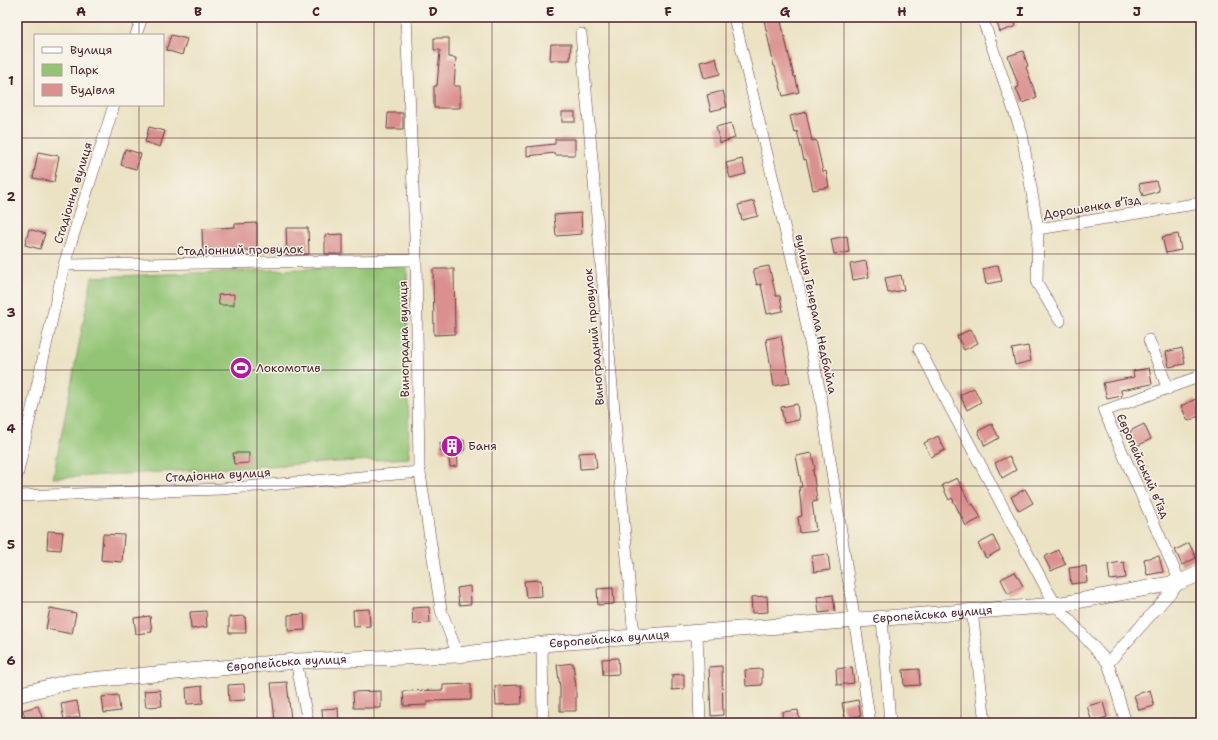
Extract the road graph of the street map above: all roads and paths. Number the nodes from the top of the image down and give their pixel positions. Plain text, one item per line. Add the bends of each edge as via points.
1 (142, 17) edge
2 (406, 17) edge
3 (734, 17) edge
4 (982, 17) edge
5 (136, 34) edge
6 (581, 34) dead end
7 (114, 106) edge
8 (1201, 202) edge
9 (1038, 229) junction
10 (416, 260) junction
11 (64, 265) junction
12 (1060, 321) dead end
13 (1149, 340) dead end
14 (919, 349) dead end
15 (1201, 376) edge
16 (1168, 389) junction
17 (420, 472) junction
18 (17, 476) edge
19 (17, 496) edge
20 (1201, 573) edge
21 (1180, 582) junction
22 (1056, 605) junction
23 (972, 611) junction
24 (882, 618) junction
25 (856, 620) junction
26 (697, 633) junction
27 (634, 638) junction
28 (542, 644) junction
29 (458, 655) junction
30 (296, 661) junction
31 (1108, 663) junction
32 (17, 695) edge
33 (308, 723) edge
34 (543, 723) edge
35 (700, 723) edge
36 (870, 723) edge
37 (890, 723) edge
38 (985, 723) edge
39 (1126, 723) edge

1 - 5 street
2 - 10 street, Виноградна вулиця
3 - 25 street, вулиця Генерала Недбайла via 800,292 816,370
4 - 9 street via 1022,134
6 - 27 street, Виноградний провулок
7 - 11 street, Стадіонна вулиця
8 - 9 street, Дорошенка в’їзд
9 - 12 street, Дорошенка в’їзд via 1037,283
10 - 11 street, Стадіонний провулок
10 - 17 street, Виноградна вулиця
11 - 18 street, Стадіонна вулиця
13 - 16 street
14 - 22 street
15 - 16 street, Європейський в’їзд
16 - 21 street, Європейський в’їзд via 1104,411
17 - 19 street, Стадіонна вулиця via 221,489
17 - 29 street, Виноградна вулиця via 441,610
20 - 21 street, Європейська вулиця
21 - 22 street, Європейська вулиця
21 - 31 street
22 - 23 street, Європейська вулиця
22 - 31 street
23 - 24 street, Європейська вулиця
23 - 38 street
24 - 25 street, Європейська вулиця
24 - 37 street
25 - 26 street, Європейська вулиця
25 - 36 street, вулиця Генерала Недбайла
26 - 27 street, Європейська вулиця
26 - 35 street
27 - 28 street, Європейська вулиця
28 - 29 street, Європейська вулиця
28 - 34 street
29 - 30 street, Європейська вулиця
30 - 32 street, Європейська вулиця via 69,682
30 - 33 street
31 - 39 street

